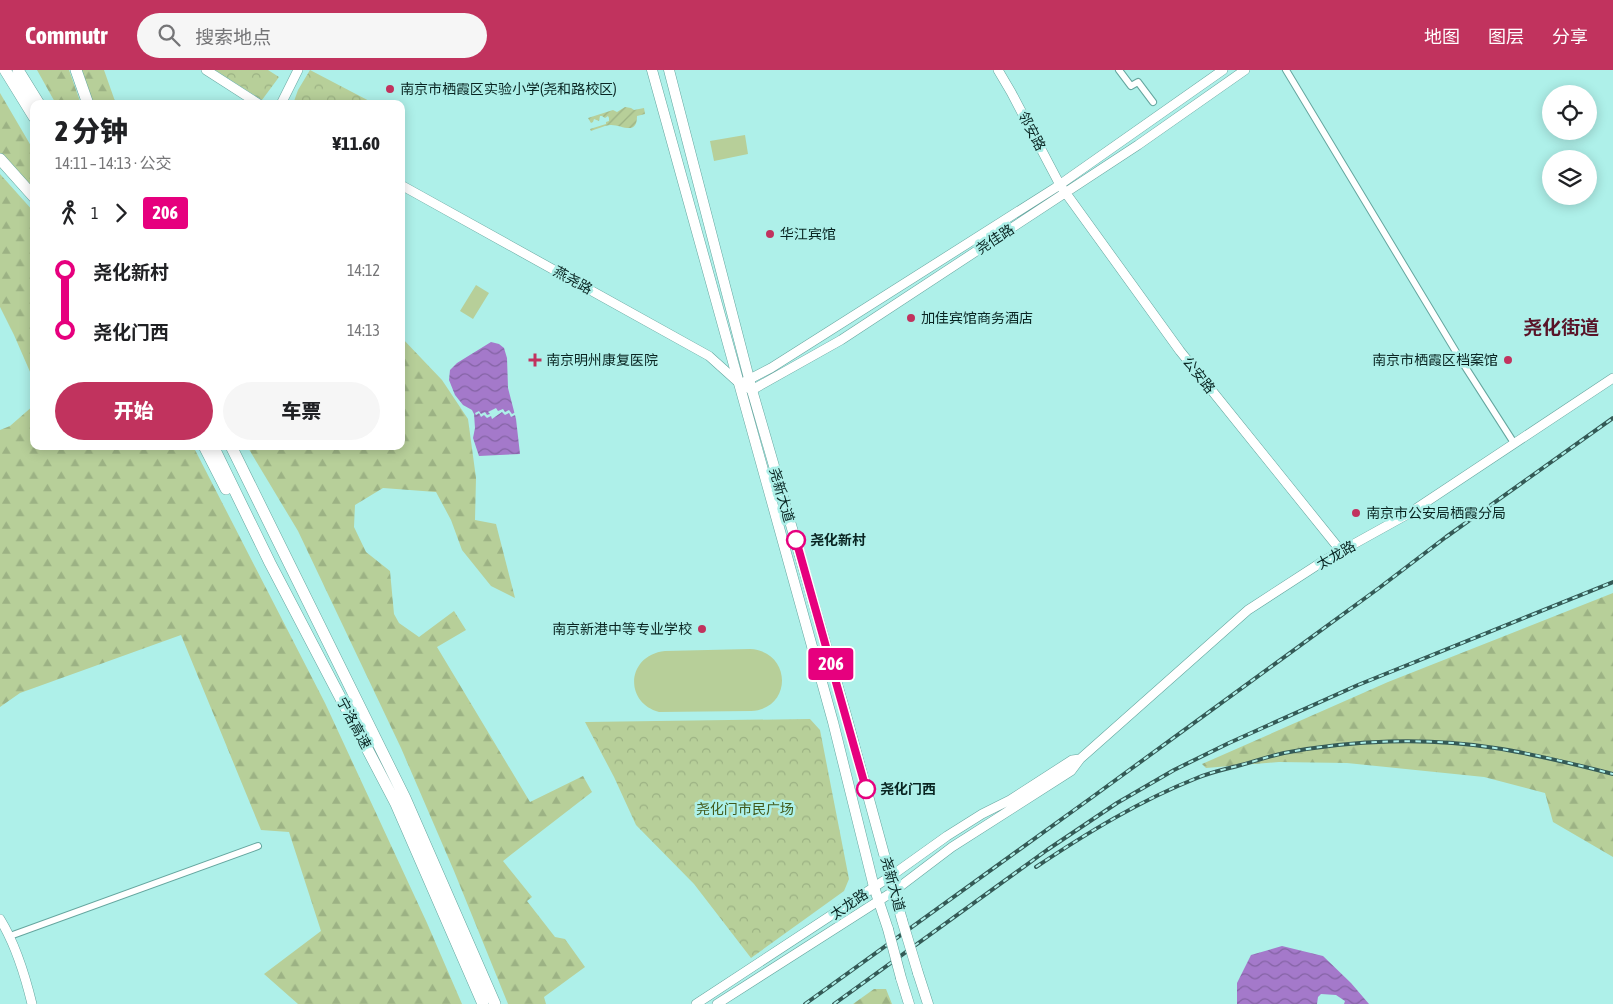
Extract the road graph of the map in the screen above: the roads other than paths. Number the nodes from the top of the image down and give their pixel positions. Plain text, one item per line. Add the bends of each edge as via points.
1 (4, 70) edge
2 (18, 70) edge
3 (76, 70) edge
4 (206, 70) edge
5 (298, 70) edge
6 (652, 70) edge
7 (669, 70) edge
8 (998, 70) edge
9 (1119, 70) edge
10 (1223, 70) edge
11 (1245, 70) edge
12 (1286, 70) edge
13 (37, 100) edge
14 (87, 100) edge
15 (252, 100) edge
16 (283, 100) edge
17 (1153, 102) dead end
18 (30, 111) edge
19 (0, 159) edge
20 (1060, 185) junction
21 (405, 187) edge
22 (30, 193) edge
23 (1066, 193) junction
24 (1613, 378) edge
25 (745, 384) junction
26 (1514, 443) junction
27 (206, 450) edge
28 (215, 450) edge
29 (235, 450) edge
30 (1341, 551) junction
31 (270, 563) junction
32 (1080, 759) junction
33 (258, 846) dead end
34 (891, 876) junction
35 (874, 887) junction
36 (894, 891) junction
37 (878, 900) junction
38 (0, 919) edge
39 (10, 936) junction
40 (32, 1004) edge
41 (483, 1004) edge
42 (495, 1004) edge
43 (696, 1004) edge
44 (717, 1004) edge
45 (909, 1004) edge
46 (928, 1004) edge

1 - 18 highway
2 - 13 highway
3 - 14 highway
4 - 15 main road
5 - 16 main road
6 - 25 main road, 尧新大道
7 - 25 main road, 尧新大道
8 - 20 main road, 邻安路
9 - 17 street via 1131,86 1138,82
10 - 20 main road, 尧佳路
11 - 23 main road, 尧佳路
12 - 26 street
19 - 22 highway
20 - 23 main road, 邻安路
20 - 25 main road, 尧佳路
21 - 25 main road, 燕尧路 via 710,356
23 - 25 main road, 尧佳路 via 842,340
23 - 30 main road, 公安路 via 1180,351
24 - 26 main road, 太龙路
25 - 34 main road, 尧新大道
25 - 35 main road, 尧新大道
26 - 30 main road, 太龙路 via 1408,514
27 - 31 highway
28 - 31 highway, 宁洛高速
29 - 42 highway, 宁洛高速 via 405,798
30 - 32 main road, 太龙路 via 1248,610
31 - 41 highway, 宁洛高速 via 396,804
32 - 34 main road, 太龙路 via 1072,760 946,836
32 - 36 main road, 太龙路 via 1071,771 952,847
33 - 39 street
34 - 35 main road, 太龙路
34 - 36 main road, 尧新大道
35 - 37 main road, 尧新大道
35 - 43 main road, 太龙路
36 - 37 main road, 太龙路
36 - 46 main road, 尧新大道, bridge
37 - 44 main road, 太龙路
37 - 45 main road, 尧新大道, bridge
38 - 39 main road
39 - 40 main road

